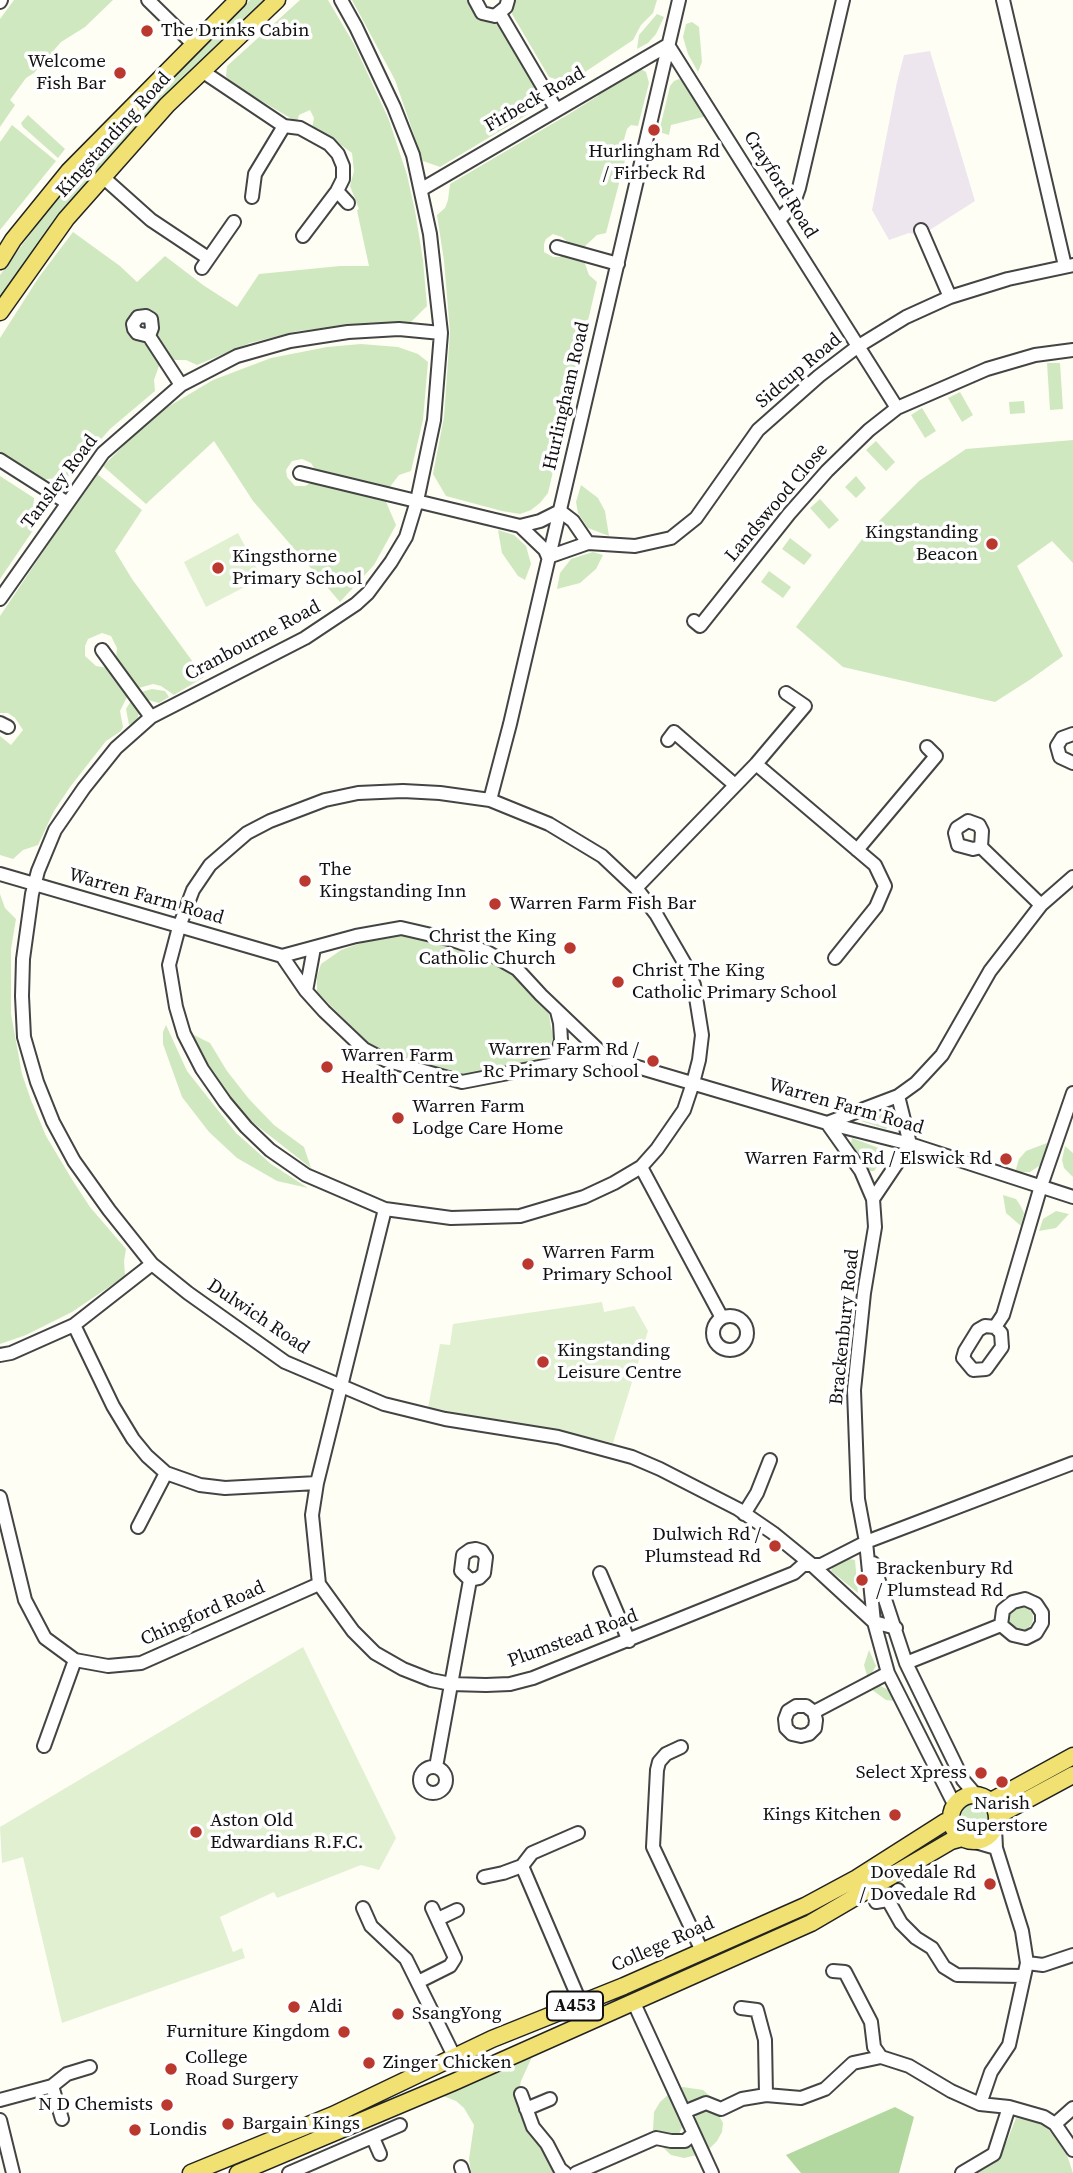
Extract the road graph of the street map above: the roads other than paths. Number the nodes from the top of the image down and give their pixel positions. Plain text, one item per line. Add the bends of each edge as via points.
1 (148, 0) edge
2 (238, 0) edge
3 (277, 0) edge
4 (341, 0) edge
5 (475, 0) edge
6 (509, 0) edge
7 (679, 0) edge
8 (843, 0) edge
9 (1003, 0) edge
10 (500, 14) junction
11 (193, 44) junction
12 (668, 46) junction
13 (202, 71) junction
14 (556, 109) junction
15 (284, 126) junction
16 (104, 178) junction
17 (422, 189) junction
18 (337, 191) junction
19 (252, 197) dead end
20 (348, 203) dead end
21 (780, 219) junction
22 (234, 222) dead end
23 (921, 230) dead end
24 (303, 236) dead end
25 (557, 247) dead end
26 (0, 261) edge
27 (618, 264) junction
28 (1069, 265) edge
29 (950, 297) junction
30 (0, 312) edge
31 (441, 333) junction
32 (149, 336) dead end
33 (857, 347) junction
34 (1073, 350) edge
35 (181, 384) junction
36 (897, 408) junction
37 (0, 460) edge
38 (300, 473) dead end
39 (417, 501) junction
40 (66, 502) junction
41 (560, 511) junction
42 (520, 526) junction
43 (589, 543) junction
44 (548, 557) junction
45 (0, 599) edge
46 (694, 621) dead end
47 (102, 650) dead end
48 (786, 692) dead end
49 (151, 717) junction
50 (1073, 734) edge
51 (668, 740) dead end
52 (927, 747) dead end
53 (1073, 763) edge
54 (756, 764) junction
55 (735, 785) junction
56 (490, 800) junction
57 (981, 847) dead end
58 (857, 850) junction
59 (0, 874) edge
60 (1073, 877) edge
61 (36, 884) junction
62 (636, 888) junction
63 (1041, 905) junction
64 (179, 927) junction
65 (314, 948) junction
66 (282, 956) junction
67 (835, 958) dead end
68 (306, 991) junction
69 (556, 1010) junction
70 (607, 1058) junction
71 (555, 1064) junction
72 (694, 1083) junction
73 (1073, 1093) edge
74 (898, 1097) junction
75 (827, 1123) junction
76 (910, 1144) junction
77 (641, 1167) junction
78 (1041, 1186) junction
79 (1073, 1197) edge
80 (873, 1199) junction
81 (385, 1209) junction
82 (152, 1264) junction
83 (722, 1318) dead end
84 (74, 1325) junction
85 (995, 1327) dead end
86 (0, 1355) edge
87 (340, 1387) junction
88 (770, 1460) dead end
89 (1073, 1463) edge
90 (166, 1473) junction
91 (317, 1483) junction
92 (0, 1497) edge
93 (744, 1514) junction
94 (138, 1527) dead end
95 (866, 1542) junction
96 (811, 1564) junction
97 (600, 1573) dead end
98 (471, 1580) dead end
99 (319, 1584) junction
100 (874, 1622) junction
101 (1001, 1625) dead end
102 (896, 1628) junction
103 (629, 1640) junction
104 (75, 1660) junction
105 (906, 1663) junction
106 (888, 1673) junction
107 (451, 1684) junction
108 (814, 1712) dead end
109 (44, 1746) dead end
110 (681, 1747) dead end
111 (1073, 1756) edge
112 (436, 1767) dead end
113 (1073, 1775) edge
114 (975, 1794) junction
115 (954, 1804) junction
116 (994, 1815) junction
117 (950, 1822) junction
118 (578, 1833) dead end
119 (967, 1840) junction
120 (996, 1848) junction
121 (522, 1866) junction
122 (484, 1877) dead end
123 (898, 1890) dead end
124 (363, 1908) dead end
125 (457, 1910) dead end
126 (702, 1951) junction
127 (1073, 1955) edge
128 (854, 1961) dead end
129 (1027, 1963) junction
130 (1024, 1976) junction
131 (418, 1982) junction
132 (633, 2001) junction
133 (768, 2001) dead end
134 (581, 2004) junction
135 (741, 2008) dead end
136 (757, 2010) junction
137 (454, 2056) junction
138 (881, 2057) junction
139 (90, 2067) dead end
140 (52, 2086) junction
141 (521, 2094) dead end
142 (766, 2095) junction
143 (550, 2099) dead end
144 (0, 2100) edge
145 (980, 2104) junction
146 (1009, 2107) junction
147 (1073, 2108) edge
148 (526, 2109) junction
149 (684, 2112) junction
150 (62, 2119) dead end
151 (0, 2120) edge
152 (400, 2124) dead end
153 (1055, 2124) junction
154 (693, 2134) junction
155 (373, 2138) junction
156 (1073, 2150) edge
157 (380, 2154) dead end
158 (297, 2171) edge
159 (13, 2173) edge
160 (191, 2173) edge
161 (238, 2173) edge
162 (565, 2173) edge
163 (576, 2173) edge
164 (712, 2173) edge
165 (962, 2173) edge

1 - 11 street
2 - 11 main road, Kingstanding Road
3 - 13 main road, Kingstanding Road
4 - 17 street, Cranbourne Road via 394,107
5 - 10 street via 482,12
6 - 10 street
7 - 12 street, Hurlingham Road
8 - 21 street via 799,188 793,205
9 - 28 street
10 - 14 street
11 - 26 main road, Kingstanding Road via 69,171
12 - 14 street, Firbeck Road
12 - 21 street, Crayford Road
12 - 27 street, Hurlingham Road
13 - 15 street
13 - 16 main road, Kingstanding Road
14 - 17 street, Firbeck Road
15 - 18 street via 300,128 338,154 343,179
15 - 19 street via 255,174
16 - 22 street via 205,263
16 - 30 main road, Kingstanding Road via 66,219
17 - 31 street, Cranbourne Road
18 - 20 street
18 - 24 street
21 - 33 street, Crayford Road
23 - 29 street
25 - 27 street
27 - 41 street, Hurlingham Road
28 - 29 street, Sidcup Road
29 - 33 street, Sidcup Road
31 - 35 street, Tansley Road via 399,329 290,341 237,356
31 - 39 street, Cranbourne Road via 434,420
32 - 35 street
33 - 36 street
33 - 43 street, Sidcup Road via 758,430 696,518 671,538 635,546
34 - 36 street, Landswood Close via 987,369
35 - 40 street, Tansley Road via 103,453
36 - 46 street, Landswood Close via 827,471 700,626
37 - 40 street
38 - 39 street
39 - 42 street
39 - 49 street, Cranbourne Road via 406,537 356,604 305,638
40 - 45 street, Tansley Road
41 - 42 street
41 - 43 street
41 - 44 street, Hurlingham Road
42 - 44 street
43 - 44 street, Sidcup Road
44 - 56 street, Hurlingham Road
47 - 49 street
48 - 54 street via 805,706
49 - 61 street, Cranbourne Road via 116,748 55,830
50 - 53 street via 1057,746 1060,757
51 - 55 street via 674,732
52 - 58 street via 936,756
54 - 55 street
54 - 58 street
55 - 62 street
56 - 62 street via 550,824 602,856
56 - 64 street via 403,791 358,793 270,821 247,833 210,866 193,890
57 - 63 street
58 - 67 street via 875,865 885,887 876,907
59 - 61 street, Warren Farm Road
60 - 63 street
61 - 64 street, Warren Farm Road
61 - 82 street, Dulwich Road via 22,996 24,1037 37,1082 74,1161
62 - 72 street via 656,914 694,985 702,1035
63 - 74 street via 990,971 942,1055
64 - 66 street, Warren Farm Road
64 - 81 street via 169,965 176,1007 202,1069 225,1102 270,1150 306,1175
65 - 66 street, Warren Farm Road
65 - 68 street
65 - 69 street, Warren Farm Road via 401,928 428,933 487,952 517,969
66 - 68 street, Warren Farm Road
68 - 71 street, Warren Farm Road via 364,1049 423,1071 462,1082
69 - 70 street, Warren Farm Road
69 - 71 street via 561,1040
70 - 71 street, Warren Farm Road
70 - 72 street, Warren Farm Road
72 - 75 street, Warren Farm Road
72 - 77 street via 669,1134
73 - 78 street
74 - 75 street
74 - 76 street
75 - 76 street, Warren Farm Road
75 - 80 street, Brackenbury Road via 861,1171
76 - 78 street, Warren Farm Road
76 - 80 street
77 - 81 street via 584,1197 520,1216 451,1218
77 - 83 street
78 - 79 street, Warren Farm Road
78 - 85 street via 1010,1295
80 - 95 street, Brackenbury Road via 875,1227 855,1390 858,1500
81 - 87 street, Plumstead Road
82 - 84 street
82 - 87 street, Dulwich Road via 285,1362
84 - 86 street
84 - 90 street via 133,1439
87 - 91 street, Plumstead Road
87 - 93 street, Dulwich Road via 445,1419 558,1437 632,1457
88 - 93 street
89 - 95 street, Plumstead Road
90 - 91 street via 225,1489
90 - 94 street
91 - 99 street, Plumstead Road via 312,1515
92 - 104 street, Chingford Road via 24,1600 45,1638
93 - 96 street, Dulwich Road
95 - 96 street, Plumstead Road via 821,1565
95 - 100 street, Brackenbury Road
95 - 102 street, Brackenbury Road
96 - 100 street
96 - 103 street, Plumstead Road
97 - 103 street
98 - 107 street
99 - 104 street, Chingford Road via 141,1663 108,1666
99 - 107 street, Plumstead Road via 352,1631 375,1653 403,1669
100 - 102 street
100 - 106 street, Brackenbury Road
101 - 105 street
102 - 105 street, Brackenbury Road
103 - 107 street, Plumstead Road via 522,1681
104 - 109 street
105 - 114 street, Brackenbury Road via 963,1780
106 - 108 street
106 - 115 street, Brackenbury Road
107 - 112 street
110 - 126 street via 659,1762 653,1847
111 - 116 main road
113 - 116 main road
114 - 115 main road
114 - 116 main road
115 - 117 main road
116 - 119 main road via 986,1838
116 - 120 street
117 - 119 main road
117 - 126 main road, College Road / A453 via 805,1906
118 - 121 street via 532,1853
119 - 120 street
119 - 132 main road, College Road / A453 via 951,1841 811,1923
120 - 129 street via 1022,1931
121 - 122 street
121 - 134 street
123 - 130 street via 882,1901 916,1938 932,1948 944,1967 957,1975
124 - 131 street via 371,1926 406,1959
125 - 131 street via 435,1913 455,1958 450,1966
126 - 134 main road, College Road / A453
127 - 129 street via 1043,1965
128 - 138 street via 839,1971 871,2022 874,2047
129 - 130 street
130 - 145 street via 1010,2045 991,2072
131 - 137 street
132 - 149 street
132 - 161 main road, College Road / A453
133 - 136 street
134 - 137 main road, College Road / A453
135 - 136 street
136 - 142 street via 765,2040
137 - 160 main road, College Road / A453 via 333,2115
138 - 142 street via 853,2063 825,2089 801,2098
138 - 145 street via 909,2066
139 - 140 street via 67,2074
140 - 144 street
140 - 150 street
141 - 148 street
142 - 149 street via 721,2109 706,2104
143 - 148 street
145 - 146 street
146 - 153 street
146 - 165 street via 993,2154
147 - 153 street
148 - 162 street
149 - 154 street
151 - 159 street
152 - 155 street
153 - 156 street
154 - 163 street via 685,2141 656,2138
154 - 164 street
155 - 157 street
155 - 158 street

